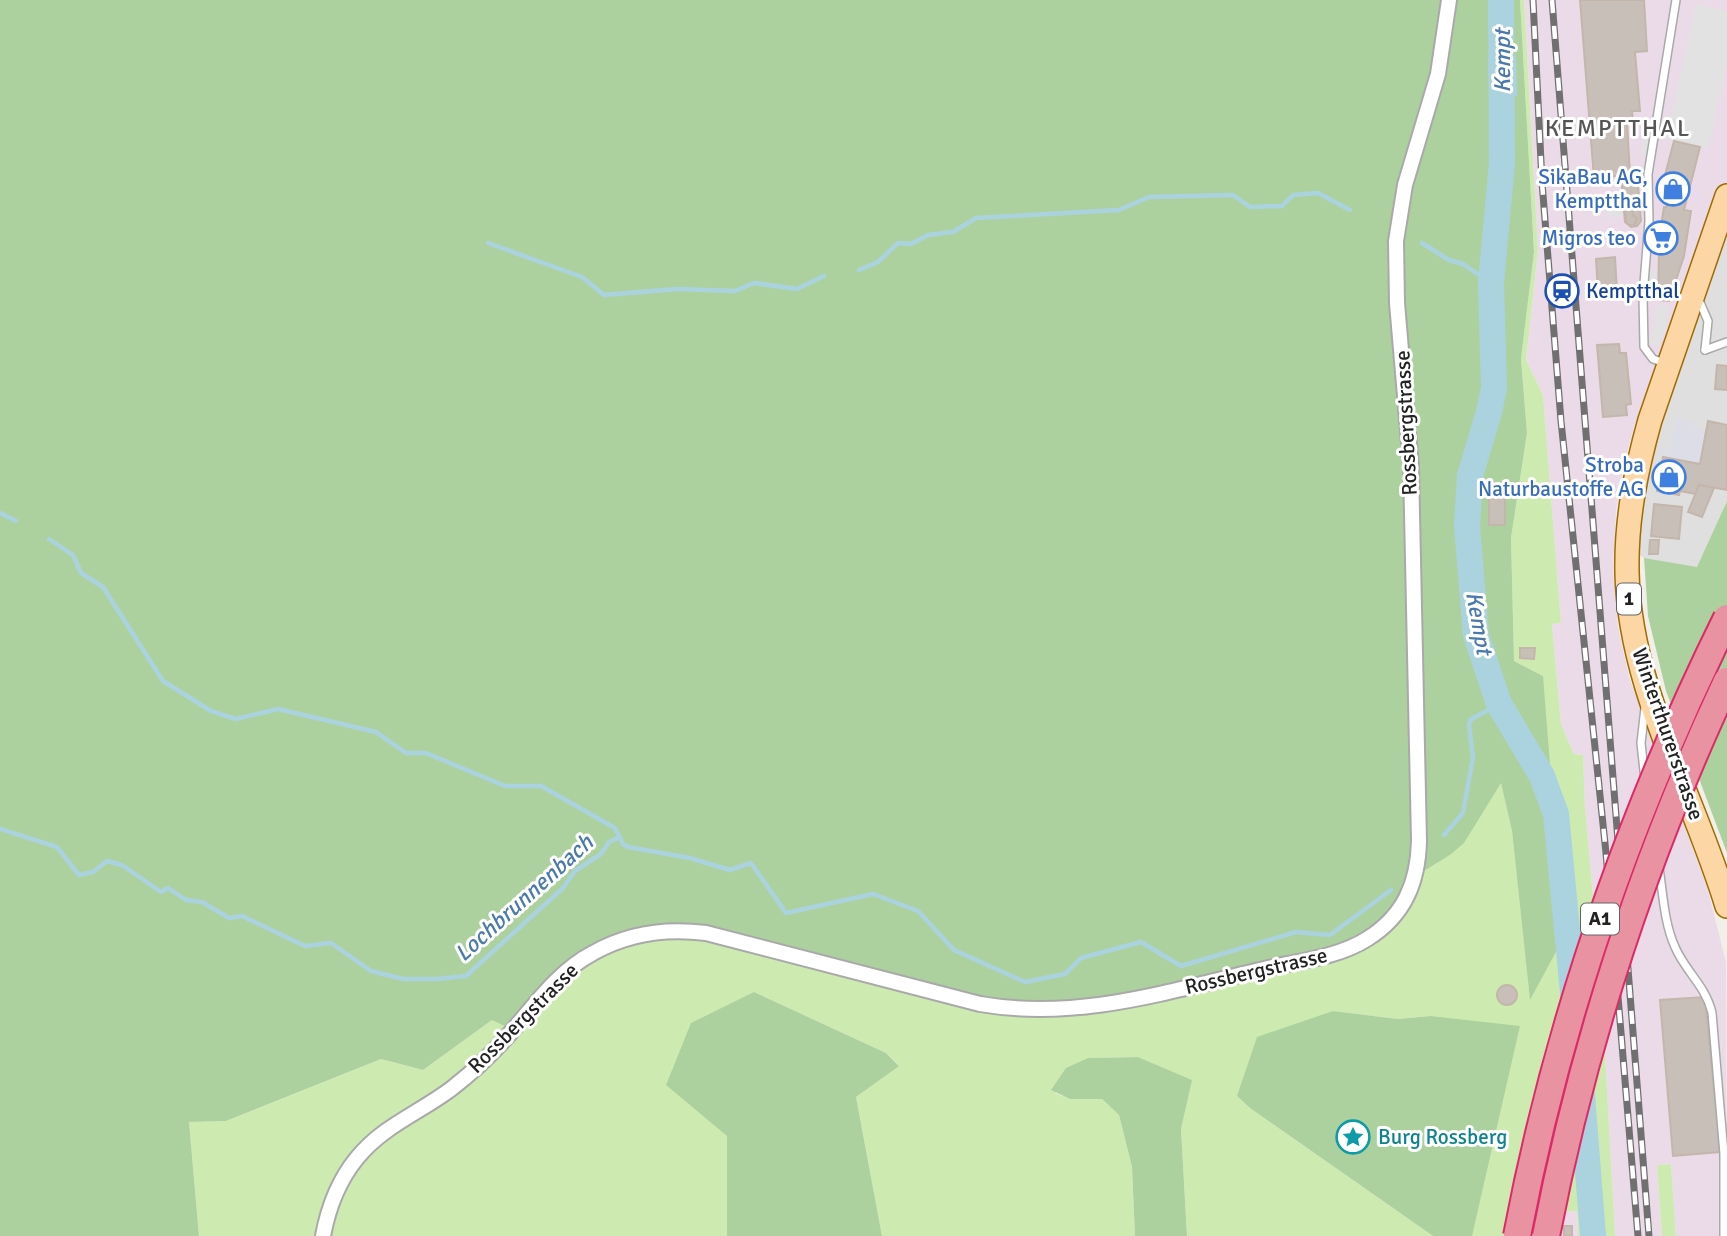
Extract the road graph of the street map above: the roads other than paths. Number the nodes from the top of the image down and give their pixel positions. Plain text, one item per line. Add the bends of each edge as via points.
1 (1448, 0) edge
2 (1676, 0) edge
3 (1727, 197) edge
4 (1694, 292) junction
5 (1727, 342) edge
6 (1669, 364) junction
7 (1727, 618) edge
8 (1727, 681) edge
9 (1649, 694) junction
10 (1650, 810) dead end
11 (1654, 836) dead end
12 (1727, 906) edge
13 (1726, 1182) edge
14 (323, 1236) edge
15 (1517, 1236) edge
16 (1546, 1236) edge
17 (1724, 1236) edge

1 - 14 street, Rossbergstrasse via 1438,74 1405,186 1396,241 1411,466 1419,860 1412,888 1387,923 1366,940 1329,954 1132,1000 1049,1011 980,1004 706,933 665,931 623,940 566,971 477,1067 394,1123 366,1148 337,1192
2 - 6 lane via 1648,174 1643,285 1643,340 1649,355
3 - 4 main road, Winterthurerstrasse / 1
4 - 5 lane via 1708,321 1705,350
4 - 6 main road, Winterthurerstrasse / 1
6 - 9 main road, Winterthurerstrasse / 1 via 1641,451 1627,545 1630,612
7 - 15 highway, A1, bridge via 1654,775 1597,928 1554,1072
8 - 16 highway, A1, bridge via 1665,824 1615,962 1578,1092
9 - 10 lane via 1641,743
9 - 12 main road, Winterthurerstrasse / 1
11 - 13 lane via 1671,937 1712,1013
13 - 17 lane

